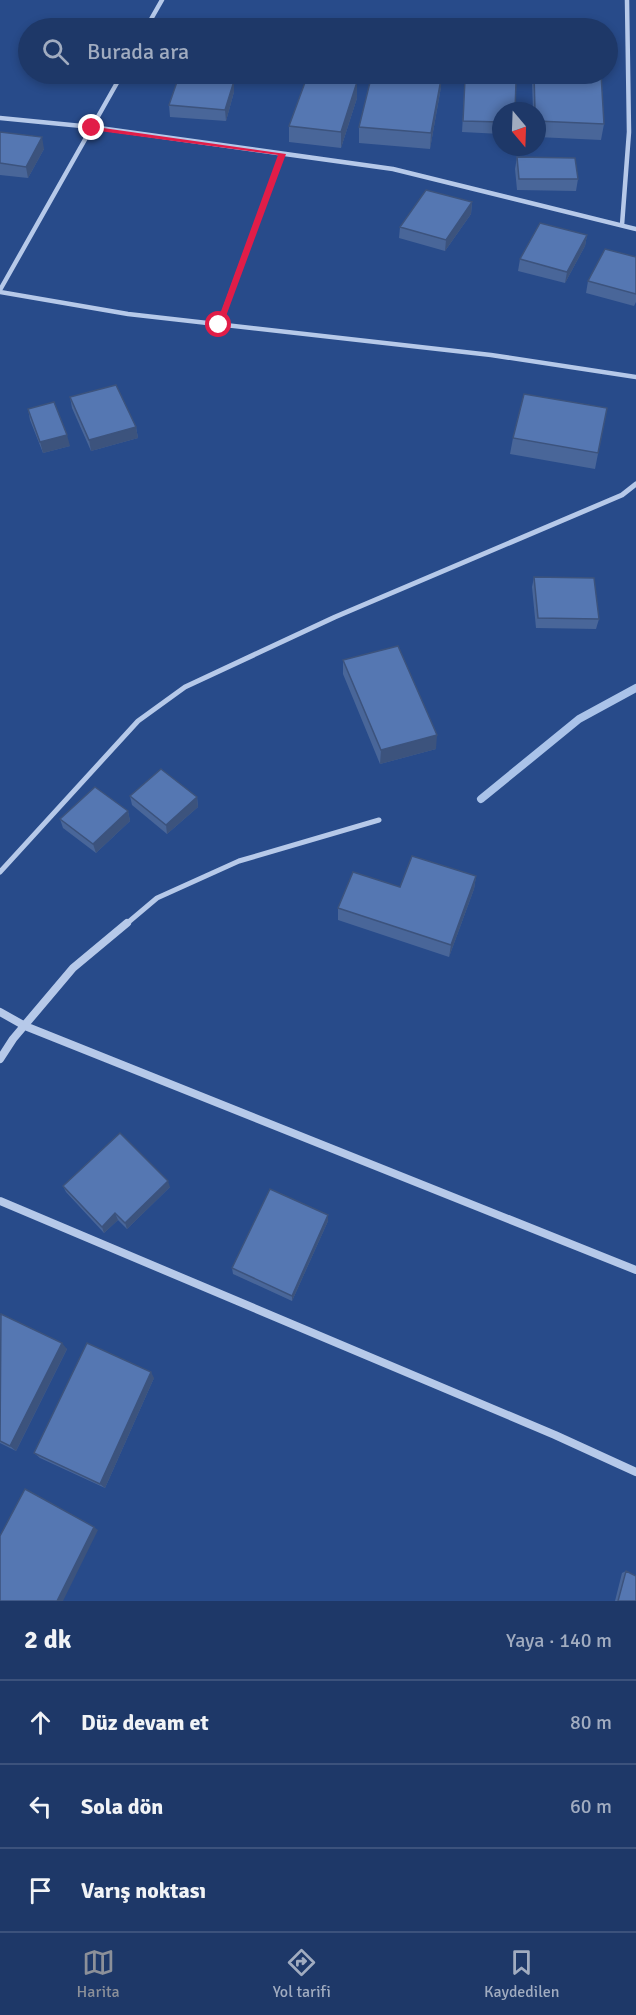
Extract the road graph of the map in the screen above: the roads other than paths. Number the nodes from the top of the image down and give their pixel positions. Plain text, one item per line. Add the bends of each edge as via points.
1 (162, 0) edge
2 (627, 0) edge
3 (152, 18) edge
4 (116, 84) edge
5 (0, 118) edge
6 (92, 128) junction
7 (282, 154) junction
8 (622, 225) junction
9 (636, 229) edge
10 (0, 291) edge
11 (219, 325) junction
12 (636, 377) edge
13 (636, 484) edge
14 (379, 820) dead end
15 (0, 872) edge
16 (0, 1012) edge
17 (25, 1026) junction
18 (0, 1059) edge
19 (0, 1201) edge
20 (636, 1270) edge
21 (636, 1472) edge

1 - 3 street
2 - 8 street via 629,132
4 - 6 street
5 - 6 street
6 - 7 street
6 - 10 street
7 - 8 street via 393,169
7 - 11 street
8 - 9 street
10 - 11 street via 128,314
11 - 12 street via 490,355
13 - 15 street via 621,495 335,617 185,687 138,721
14 - 17 street via 239,861 157,898 74,968
16 - 17 street
17 - 18 street
17 - 20 street
19 - 21 street

